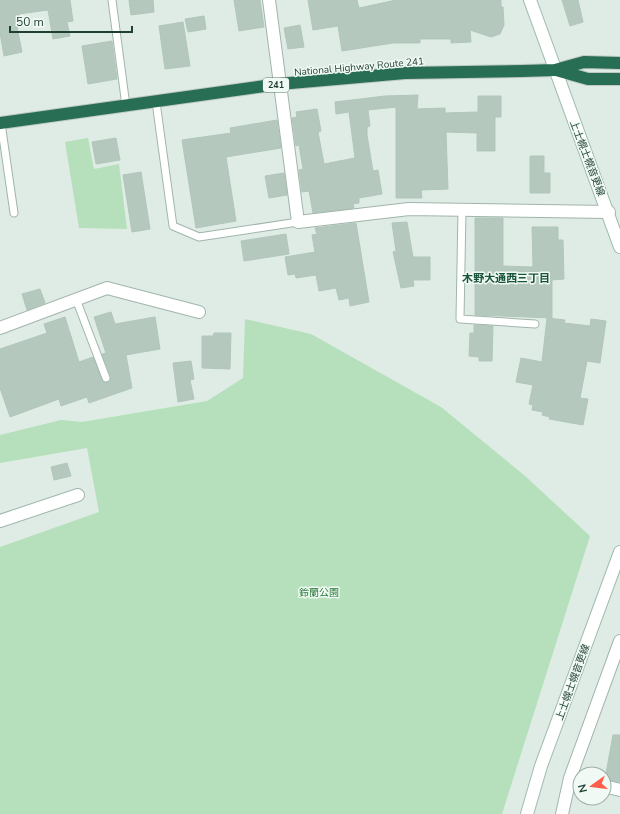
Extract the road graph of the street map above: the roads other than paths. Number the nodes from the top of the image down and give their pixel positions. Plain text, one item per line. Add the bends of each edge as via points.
1 (112, 0) edge
2 (269, 0) edge
3 (530, 0) edge
4 (620, 63) edge
5 (555, 70) junction
6 (620, 79) edge
7 (279, 84) junction
8 (156, 102) junction
9 (126, 106) junction
10 (1, 123) edge
11 (462, 210) junction
12 (609, 212) junction
13 (14, 213) dead end
14 (298, 222) junction
15 (619, 239) edge
16 (76, 299) junction
17 (199, 312) dead end
18 (535, 324) dead end
19 (0, 328) edge
20 (106, 378) dead end
21 (78, 495) dead end
22 (0, 521) edge
23 (620, 552) edge
24 (619, 648) edge
25 (579, 766) edge
26 (572, 787) edge
27 (527, 814) edge
28 (562, 814) edge

1 - 9 lane
2 - 7 street
3 - 5 street, 上士幌士幌音更線
4 - 5 highway, National Highway Route 241 / 241 via 584,62
5 - 6 highway, National Highway Route 241 / 241 via 588,79
5 - 7 highway, National Highway Route 241 / 241 via 405,73
5 - 12 street, 上士幌士幌音更線
7 - 8 highway, National Highway Route 241 / 241
7 - 14 street
8 - 9 highway, National Highway Route 241 / 241
8 - 14 lane via 173,226 199,236
9 - 10 highway, National Highway Route 241 / 241
10 - 13 lane
11 - 12 street
11 - 14 street via 409,209
11 - 18 lane via 460,319
12 - 15 street, 上士幌士幌音更線
16 - 17 street via 107,288
16 - 19 street
16 - 20 lane
21 - 22 street
23 - 27 street, 上士幌士幌音更線 via 541,766
24 - 25 street
26 - 28 street

